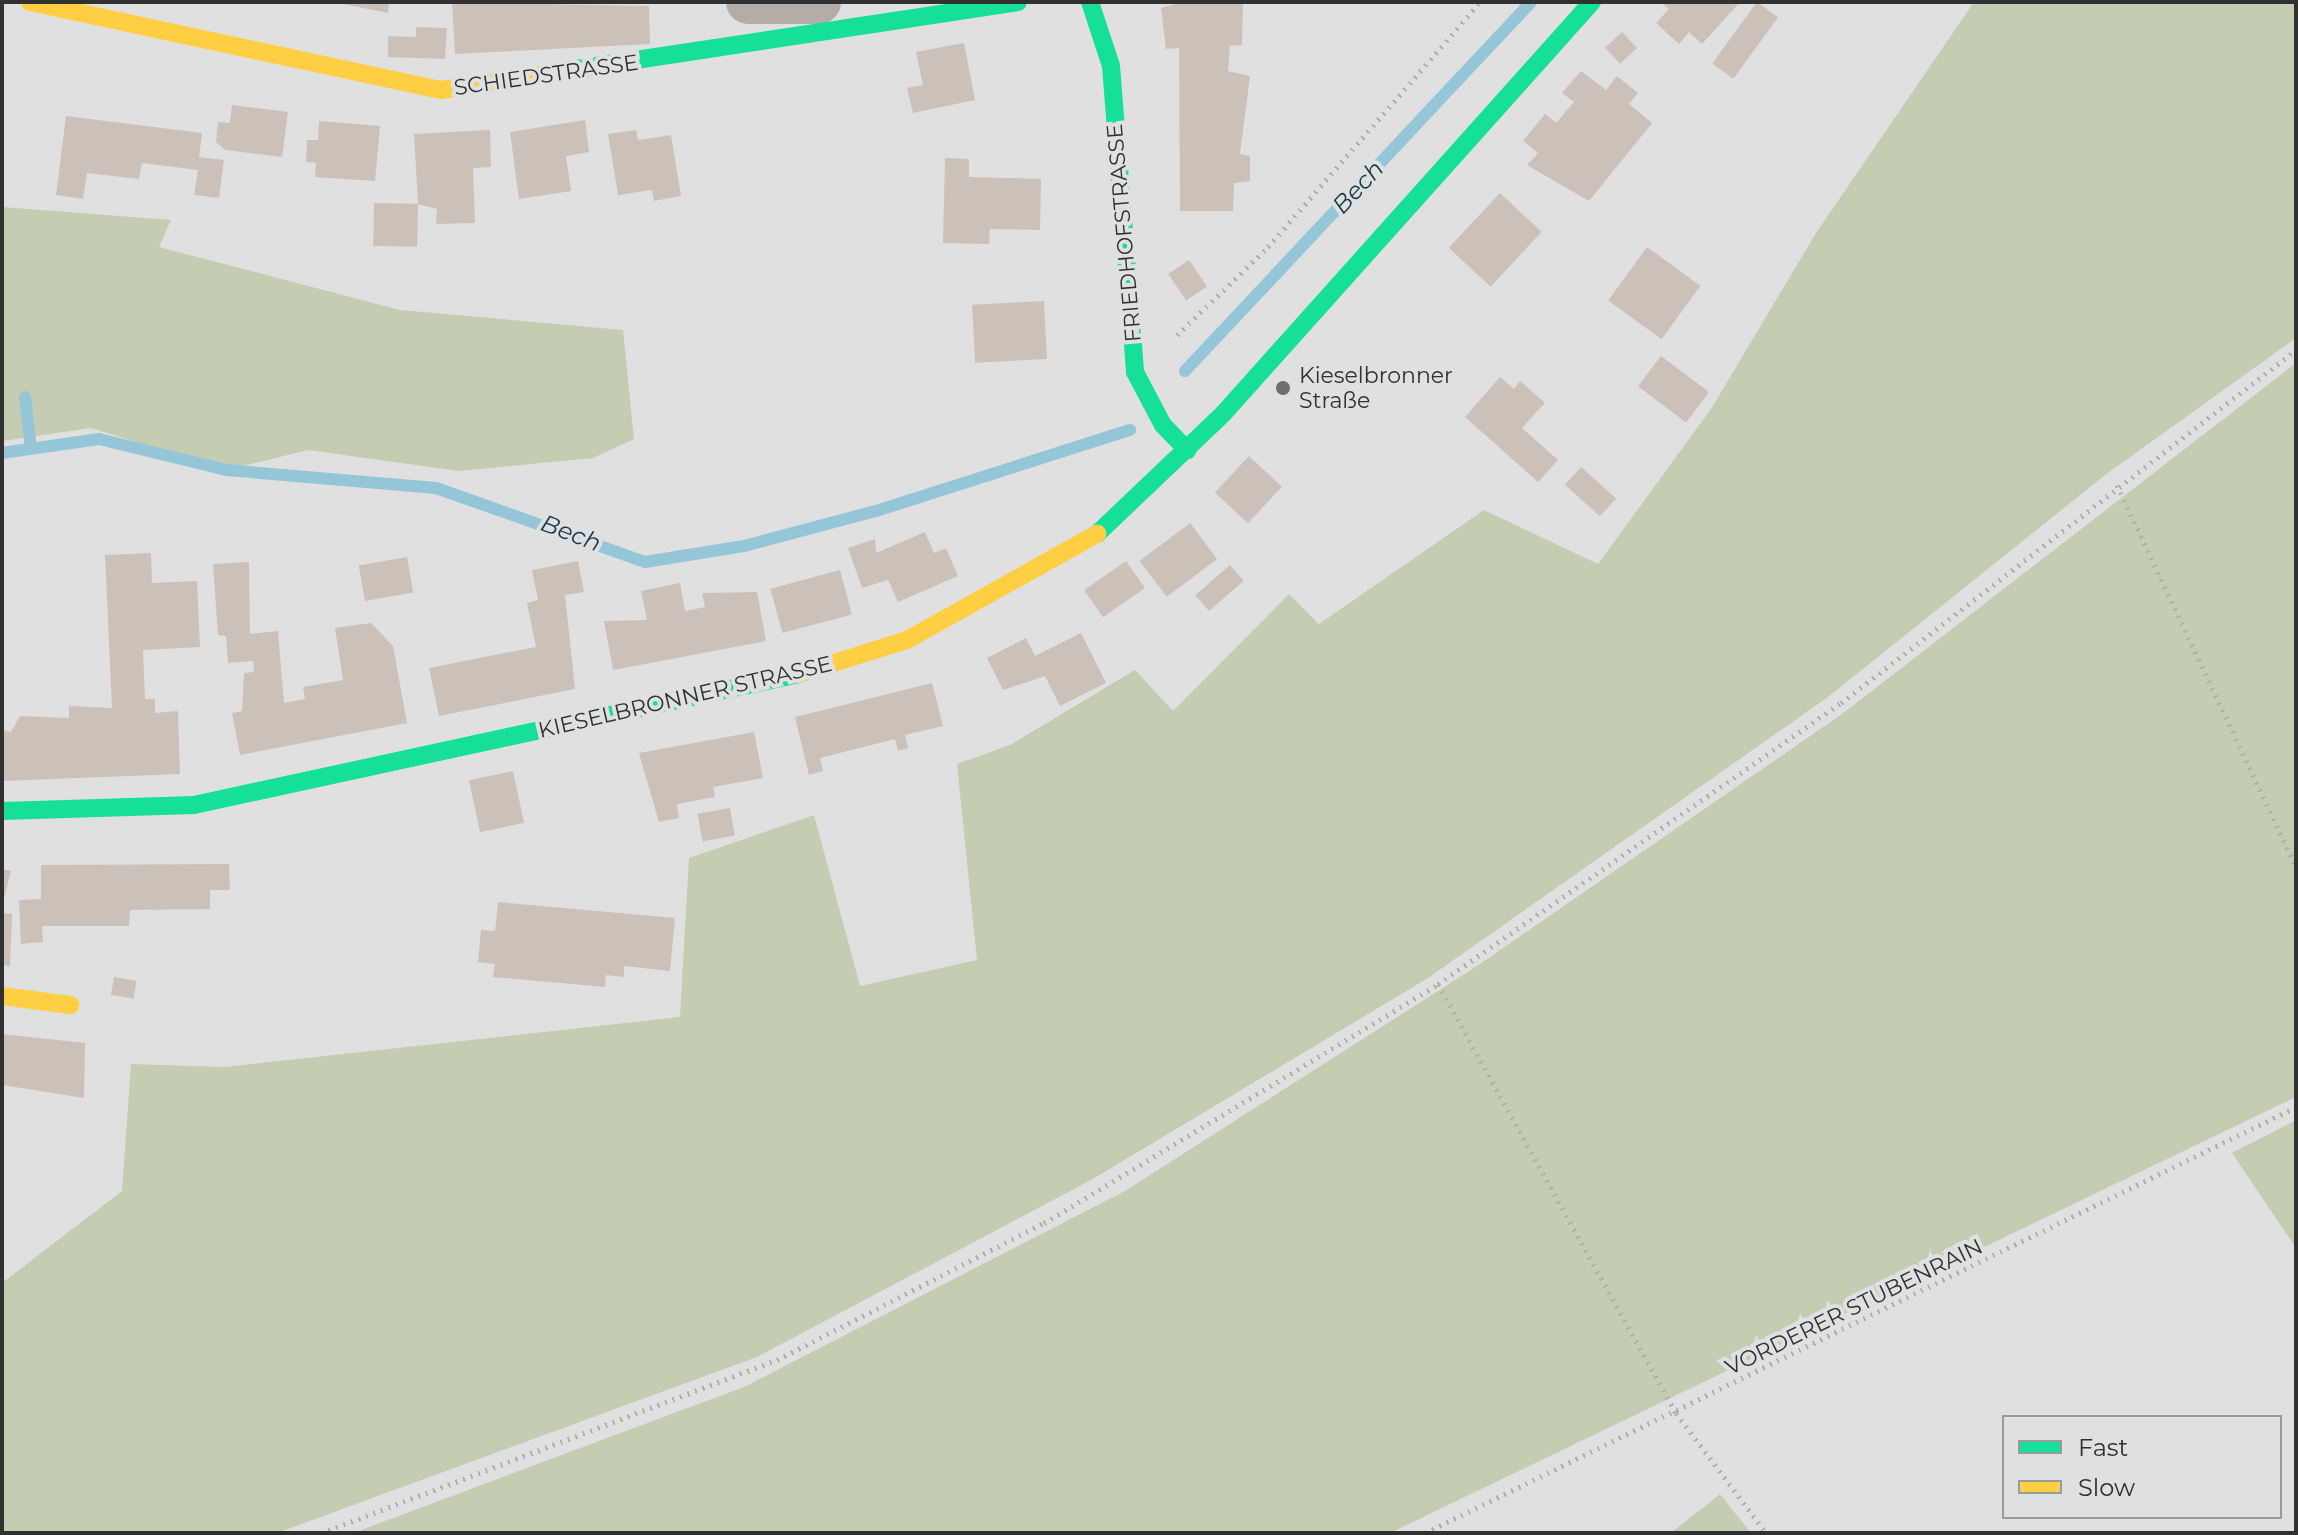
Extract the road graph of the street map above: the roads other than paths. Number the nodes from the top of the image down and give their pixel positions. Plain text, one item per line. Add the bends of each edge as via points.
1 (30, 2) edge
2 (748, 2) edge
3 (819, 2) edge
4 (1090, 2) edge
5 (1592, 2) edge
6 (1001, 4) edge
7 (1187, 450) junction
8 (2, 811) edge
9 (2, 996) edge
10 (70, 1005) dead end

1 - 6 main road, SCHIEDSTRASSE via 441,90
2 - 3 street
4 - 7 main road, FRIEDHOFSTRASSE via 1111,66 1135,372 1163,425
5 - 7 main road, KIESELBRONNER STRASSE
7 - 8 main road, KIESELBRONNER STRASSE via 1104,530 1005,589 907,640 812,671 194,805
9 - 10 main road

